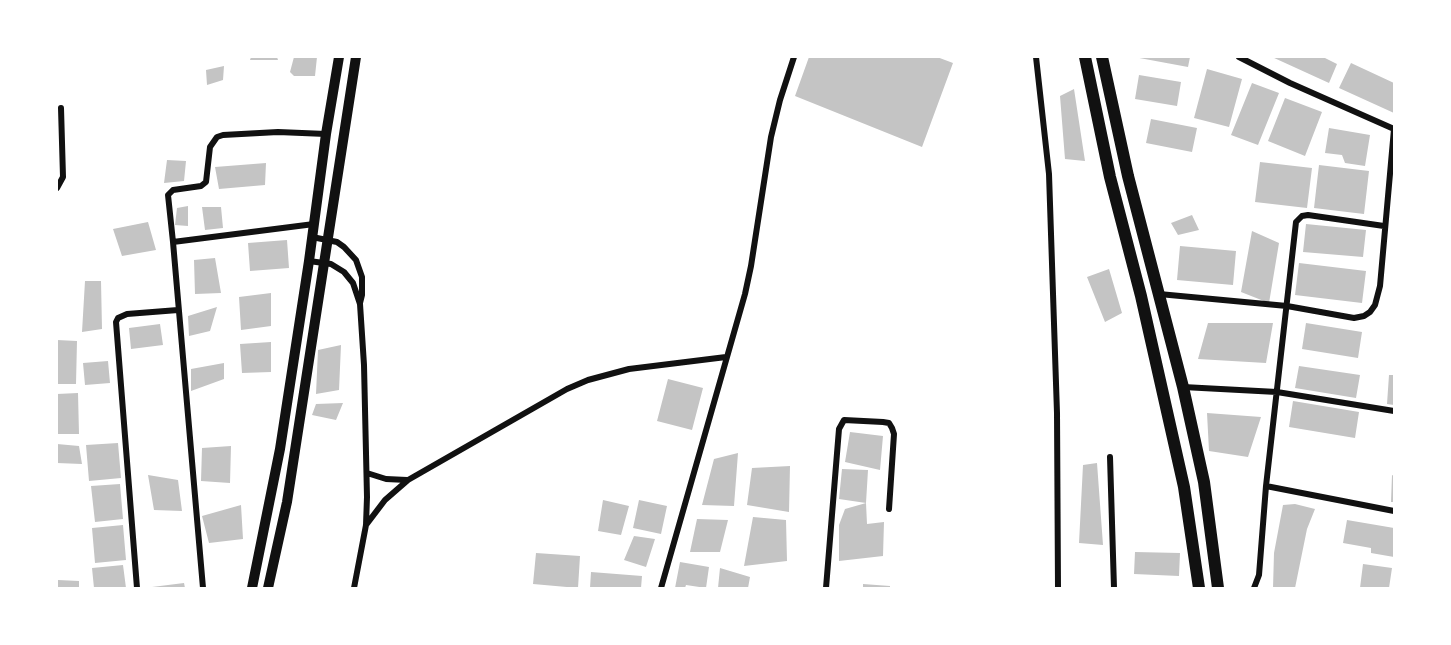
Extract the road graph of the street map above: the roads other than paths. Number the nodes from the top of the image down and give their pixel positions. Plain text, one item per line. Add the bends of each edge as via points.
1 (339, 57) edge
2 (356, 57) edge
3 (794, 57) edge
4 (1036, 57) edge
5 (1085, 57) edge
6 (1102, 57) edge
7 (1239, 57) edge
8 (62, 108) dead end
9 (1394, 129) edge
10 (326, 134) junction
11 (57, 188) edge
12 (314, 224) junction
13 (1384, 226) junction
14 (312, 237) junction
15 (329, 239) junction
16 (172, 242) junction
17 (309, 261) junction
18 (324, 263) junction
19 (1159, 294) junction
20 (360, 304) junction
21 (1287, 306) junction
22 (178, 310) junction
23 (726, 357) junction
24 (1183, 387) junction
25 (1277, 392) junction
26 (1394, 411) edge
27 (1110, 457) dead end
28 (367, 473) junction
29 (408, 480) junction
30 (1266, 486) junction
31 (889, 509) dead end
32 (1394, 511) edge
33 (366, 525) junction
34 (137, 588) edge
35 (203, 588) edge
36 (252, 588) edge
37 (268, 588) edge
38 (354, 588) edge
39 (661, 588) edge
40 (826, 588) edge
41 (1058, 588) edge
42 (1114, 588) edge
43 (1199, 588) edge
44 (1218, 588) edge
45 (1254, 588) edge

1 - 10 main road
2 - 15 main road
3 - 23 street via 771,136 751,266
4 - 41 street via 1049,174
5 - 43 highway via 1181,476
6 - 19 highway
7 - 9 street
8 - 11 street via 63,177
9 - 13 street
10 - 12 main road
10 - 16 street via 278,132 217,137 210,147 206,182 172,190 168,195
12 - 14 main road
12 - 16 street
13 - 21 street via 1380,286 1370,312 1354,318
13 - 21 street via 1308,215 1299,219
14 - 15 street
14 - 17 main road
15 - 18 main road
15 - 20 street via 356,260 362,277
16 - 22 street
17 - 18 street
17 - 36 main road via 280,449
18 - 20 street via 344,272 353,283
18 - 37 main road via 287,502
19 - 21 street
19 - 24 highway
20 - 28 street
21 - 25 street
22 - 34 street via 127,314 116,322
22 - 35 street
23 - 29 street via 629,369 588,380
23 - 39 street
24 - 25 street
24 - 44 highway via 1204,482
25 - 26 street
25 - 30 street
27 - 42 street
28 - 29 street
28 - 33 street
29 - 33 street via 385,500
30 - 32 street
30 - 45 street via 1259,576
31 - 40 street via 892,428 884,422 844,420 839,429
33 - 38 street

